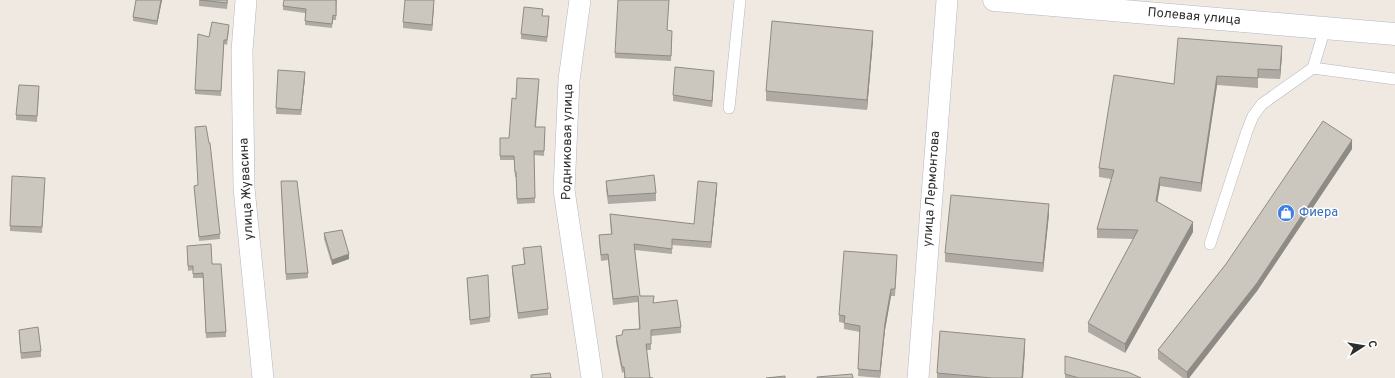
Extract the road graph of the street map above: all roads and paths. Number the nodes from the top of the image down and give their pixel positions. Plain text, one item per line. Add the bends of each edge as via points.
1 (246, 0) edge
2 (580, 0) edge
3 (740, 0) edge
4 (947, 0) edge
5 (994, 0) edge
6 (1109, 5) edge
7 (1325, 28) junction
8 (1395, 34) edge
9 (1313, 68) junction
10 (1395, 79) edge
11 (729, 108) dead end
12 (1210, 244) dead end
13 (263, 378) edge
14 (592, 378) edge
15 (918, 378) edge

1 - 13 street, улица Жувасина via 242,51 244,188
2 - 14 street, Родниковая улица via 569,80 564,190
3 - 11 lane
4 - 15 street, улица Лермонтова
5 - 6 street, Полевая улица
6 - 7 street, Полевая улица
7 - 8 street, Полевая улица
7 - 9 lane
9 - 10 lane
9 - 12 lane via 1262,104 1253,116

